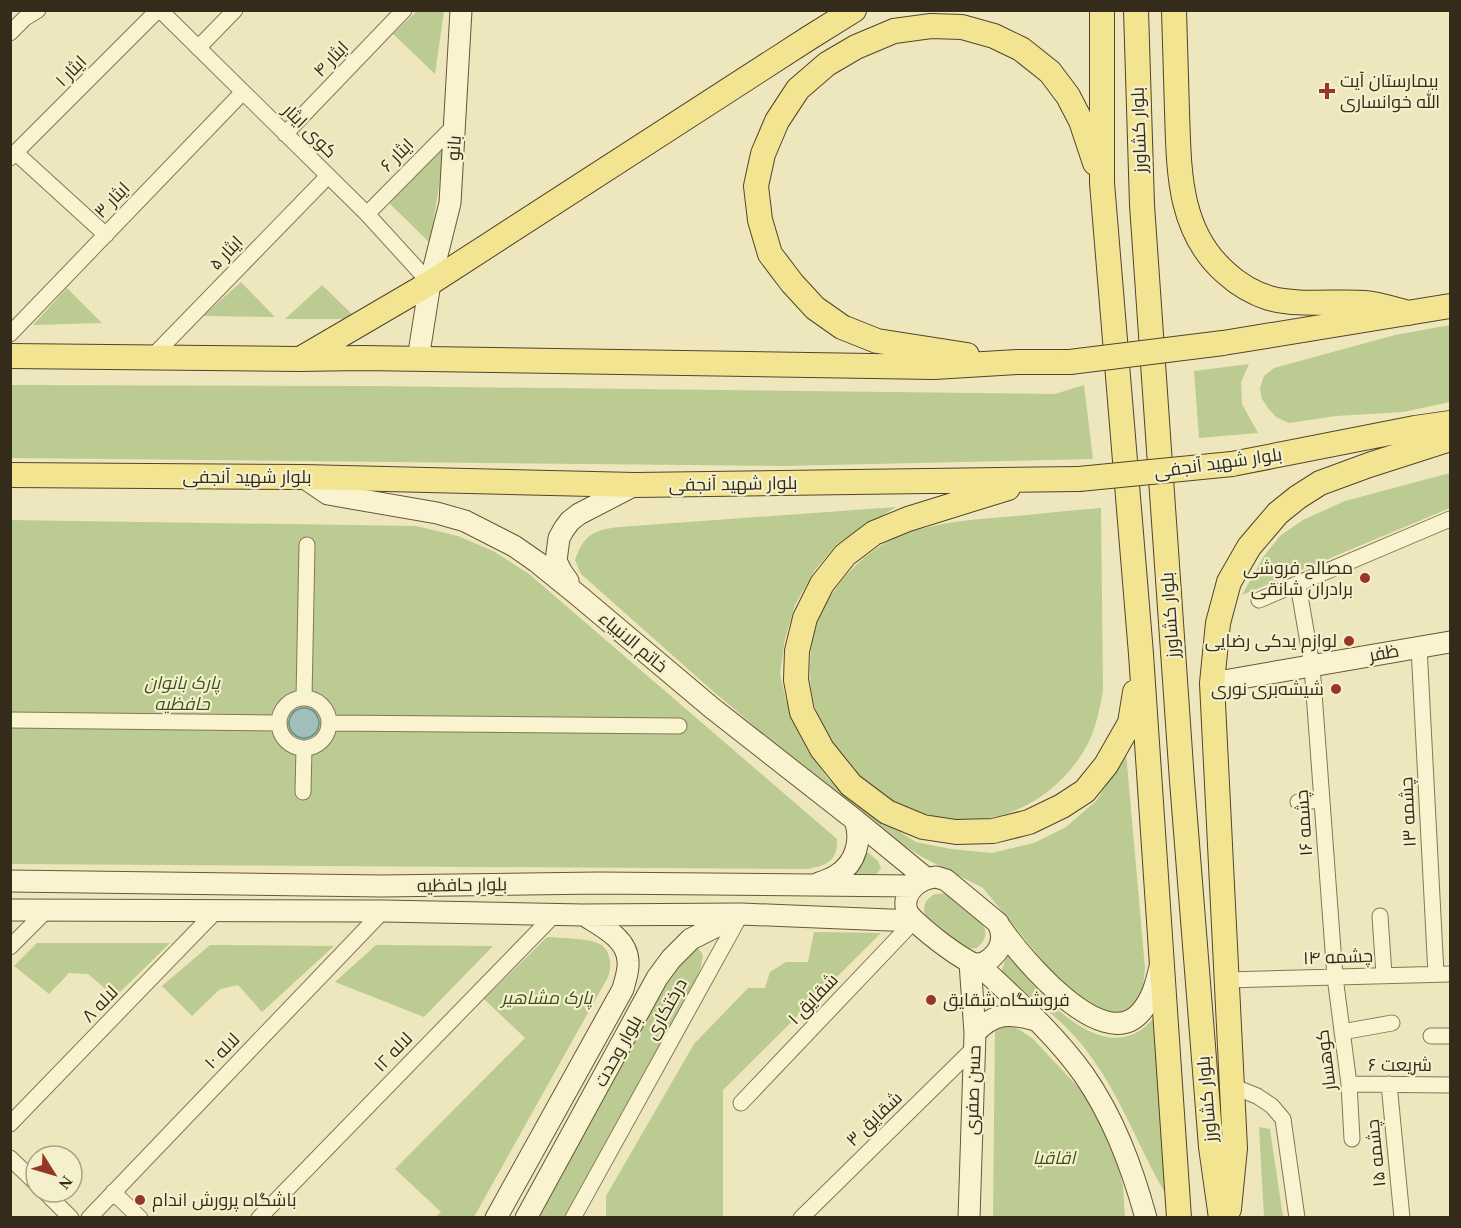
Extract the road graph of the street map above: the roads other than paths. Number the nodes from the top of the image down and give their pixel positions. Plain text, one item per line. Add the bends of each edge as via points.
1 (159, 10) edge
2 (235, 10) edge
3 (404, 10) edge
4 (462, 10) edge
5 (854, 10) edge
6 (1102, 10) edge
7 (1136, 10) edge
8 (1174, 10) edge
9 (27, 13) edge
10 (10, 33) edge
11 (198, 48) junction
12 (243, 92) junction
13 (456, 124) junction
14 (285, 134) junction
15 (13, 155) edge
16 (328, 176) junction
17 (1102, 183) junction
18 (367, 214) junction
19 (106, 235) junction
20 (430, 283) junction
21 (1450, 306) edge
22 (1409, 313) junction
23 (10, 334) edge
24 (10, 356) edge
25 (152, 358) junction
26 (299, 359) junction
27 (418, 359) junction
28 (1017, 362) junction
29 (1450, 423) edge
30 (1450, 439) edge
31 (10, 475) edge
32 (303, 477) junction
33 (1032, 480) junction
34 (635, 485) junction
35 (1450, 519) edge
36 (306, 545) dead end
37 (1298, 584) junction
38 (579, 596) junction
39 (1259, 600) dead end
40 (1450, 642) edge
41 (1419, 647) junction
42 (1141, 654) junction
43 (1312, 666) junction
44 (1212, 683) junction
45 (304, 698) junction
46 (10, 720) edge
47 (279, 723) junction
48 (329, 723) junction
49 (679, 726) dead end
50 (304, 748) junction
51 (303, 792) dead end
52 (1322, 800) junction
53 (1298, 802) dead end
54 (855, 820) junction
55 (10, 881) edge
56 (47, 881) junction
57 (920, 882) junction
58 (815, 885) junction
59 (10, 910) edge
60 (46, 910) junction
61 (218, 910) junction
62 (383, 911) junction
63 (556, 913) junction
64 (741, 914) junction
65 (583, 915) junction
66 (1380, 916) dead end
67 (914, 921) junction
68 (1001, 928) junction
69 (10, 947) edge
70 (1161, 961) junction
71 (975, 964) junction
72 (1443, 974) edge
73 (1384, 975) junction
74 (1335, 977) junction
75 (1226, 980) junction
76 (1035, 1020) junction
77 (1392, 1023) dead end
78 (1342, 1032) junction
79 (1431, 1036) dead end
80 (1450, 1036) edge
81 (975, 1040) junction
82 (1349, 1084) junction
83 (1389, 1084) junction
84 (1450, 1085) edge
85 (1232, 1086) junction
86 (741, 1103) dead end
87 (10, 1124) edge
88 (1352, 1139) dead end
89 (10, 1158) edge
90 (24, 1171) edge
91 (113, 1192) junction
92 (57, 1204) edge
93 (578, 1213) edge
94 (70, 1218) edge
95 (89, 1218) edge
96 (140, 1218) edge
97 (259, 1218) edge
98 (496, 1218) edge
99 (526, 1218) edge
100 (801, 1218) edge
101 (969, 1218) edge
102 (1146, 1218) edge
103 (1179, 1218) edge
104 (1221, 1218) edge
105 (1228, 1218) edge
106 (1297, 1218) edge
107 (1402, 1218) edge

1 - 11 street, کوی ایثار
1 - 15 street, ایثار ۱
2 - 11 street
3 - 14 street, ایثار ۴
4 - 13 main road, بانو
5 - 20 main road
6 - 17 main road, بلوار کشاورز
7 - 104 main road, بلوار کشاورز via 1142,205 1182,781 1211,1147
8 - 22 main road via 1179,167 1192,225 1210,258 1236,282 1268,298 1287,302 1368,303
9 - 10 street
11 - 12 street, کوی ایثار
12 - 14 street, کوی ایثار
12 - 19 street, ایثار ۳
13 - 18 street, ایثار ۶
13 - 20 main road, بانو via 450,203
14 - 16 street, کوی ایثار
15 - 19 street
16 - 18 street, کوی ایثار
16 - 25 street, ایثار ۵
17 - 28 main road via 1081,121 1050,72 1021,49 962,27 894,31 856,47 827,64 798,89 777,121 763,154 756,186 760,220 770,254 815,308 842,327 877,341
17 - 42 main road, بلوار کشاورز
18 - 20 street, کوی ایثار
19 - 23 street, ایثار ۳
20 - 26 main road
20 - 27 main road, بانو
21 - 22 main road
22 - 28 main road, bridge via 1223,343 1070,362
24 - 25 main road
25 - 26 main road
26 - 27 main road
27 - 28 main road via 934,367
29 - 33 main road, بلوار شهید آنجفی, bridge via 1232,464
30 - 44 main road via 1320,483 1278,513 1249,547 1229,582 1218,623
31 - 32 main road, بلوار شهید آنجفی
32 - 34 main road, بلوار شهید آنجفی
32 - 38 main road, خاتم الانبیاء via 328,494 465,521 514,546
33 - 34 main road, بلوار شهید آنجفی
33 - 42 main road via 874,533 845,555 822,584 805,618 797,651 796,680 802,712 822,749 851,785 887,812 923,827 956,832 993,831 1029,822 1085,791 1106,765 1130,723
34 - 38 main road via 579,514 559,538 556,561
35 - 37 street
36 - 45 street
37 - 39 street
37 - 43 street, چشمه ۱۶
38 - 54 main road, خاتم الانبیاء via 712,708
40 - 41 main road, ظفر
41 - 43 main road, ظفر
41 - 72 street, چشمه ۱۳
42 - 70 main road, بلوار کشاورز
43 - 44 main road, ظفر
43 - 52 street, چشمه ۱۶
44 - 75 main road
45 - 47 street via 286,705
45 - 48 street via 322,705
46 - 47 street
47 - 50 street via 286,740
48 - 49 street
48 - 50 street via 322,741
50 - 51 street
52 - 53 street
52 - 74 street, چشمه ۱۶
54 - 57 main road, خاتم الانبیاء
54 - 58 main road via 859,836 852,858 839,874
55 - 56 main road, بلوار حافظیه
56 - 58 main road, بلوار حافظیه via 382,886
56 - 60 main road
57 - 58 main road, بلوار حافظیه
57 - 67 main road via 908,895 906,904
57 - 68 main road via 946,880 993,917
59 - 60 main road, بلوار حافظیه
60 - 61 main road, بلوار حافظیه
60 - 69 street
61 - 62 main road, بلوار حافظیه
61 - 87 street, لاله ۸
62 - 63 main road, بلوار حافظیه
62 - 91 street, لاله ۱۰
63 - 65 main road, بلوار حافظیه
63 - 97 street, لاله ۱۲
64 - 65 main road, بلوار حافظیه
64 - 67 main road, بلوار حافظیه
64 - 93 street, درختکاری
64 - 99 main road, بلوار وحدت via 691,939 657,978
65 - 98 main road, بلوار وحدت via 624,946 628,962 623,989
66 - 73 street
67 - 71 main road via 962,959
67 - 86 street, شقایق ۱
68 - 70 main road via 1025,959 1072,1005 1110,1024 1139,1015 1150,1001
68 - 71 main road via 999,948 990,958
70 - 103 main road, بلوار کشاورز
71 - 76 main road
71 - 81 main road, حسن صفری
72 - 73 street, چشمه ۱۴
73 - 74 street, چشمه ۱۴
74 - 75 street, چشمه ۱۴
74 - 78 street, کوهسار
75 - 85 main road
76 - 81 main road via 1005,1015 987,1022
76 - 102 main road via 1069,1056 1095,1092 1129,1163
77 - 78 street
78 - 82 street, کوهسار
79 - 80 street
81 - 100 street, شقایق ۳
81 - 101 main road, حسن صفری
82 - 83 street, شریعت ۶
82 - 88 street, کوهسار
83 - 84 street, شریعت ۶
83 - 107 street, چشمه ۱۵
85 - 105 main road via 1235,1148
85 - 106 street via 1257,1096 1283,1119
89 - 90 street
91 - 95 street, لاله ۱۰
91 - 96 street
92 - 94 street

